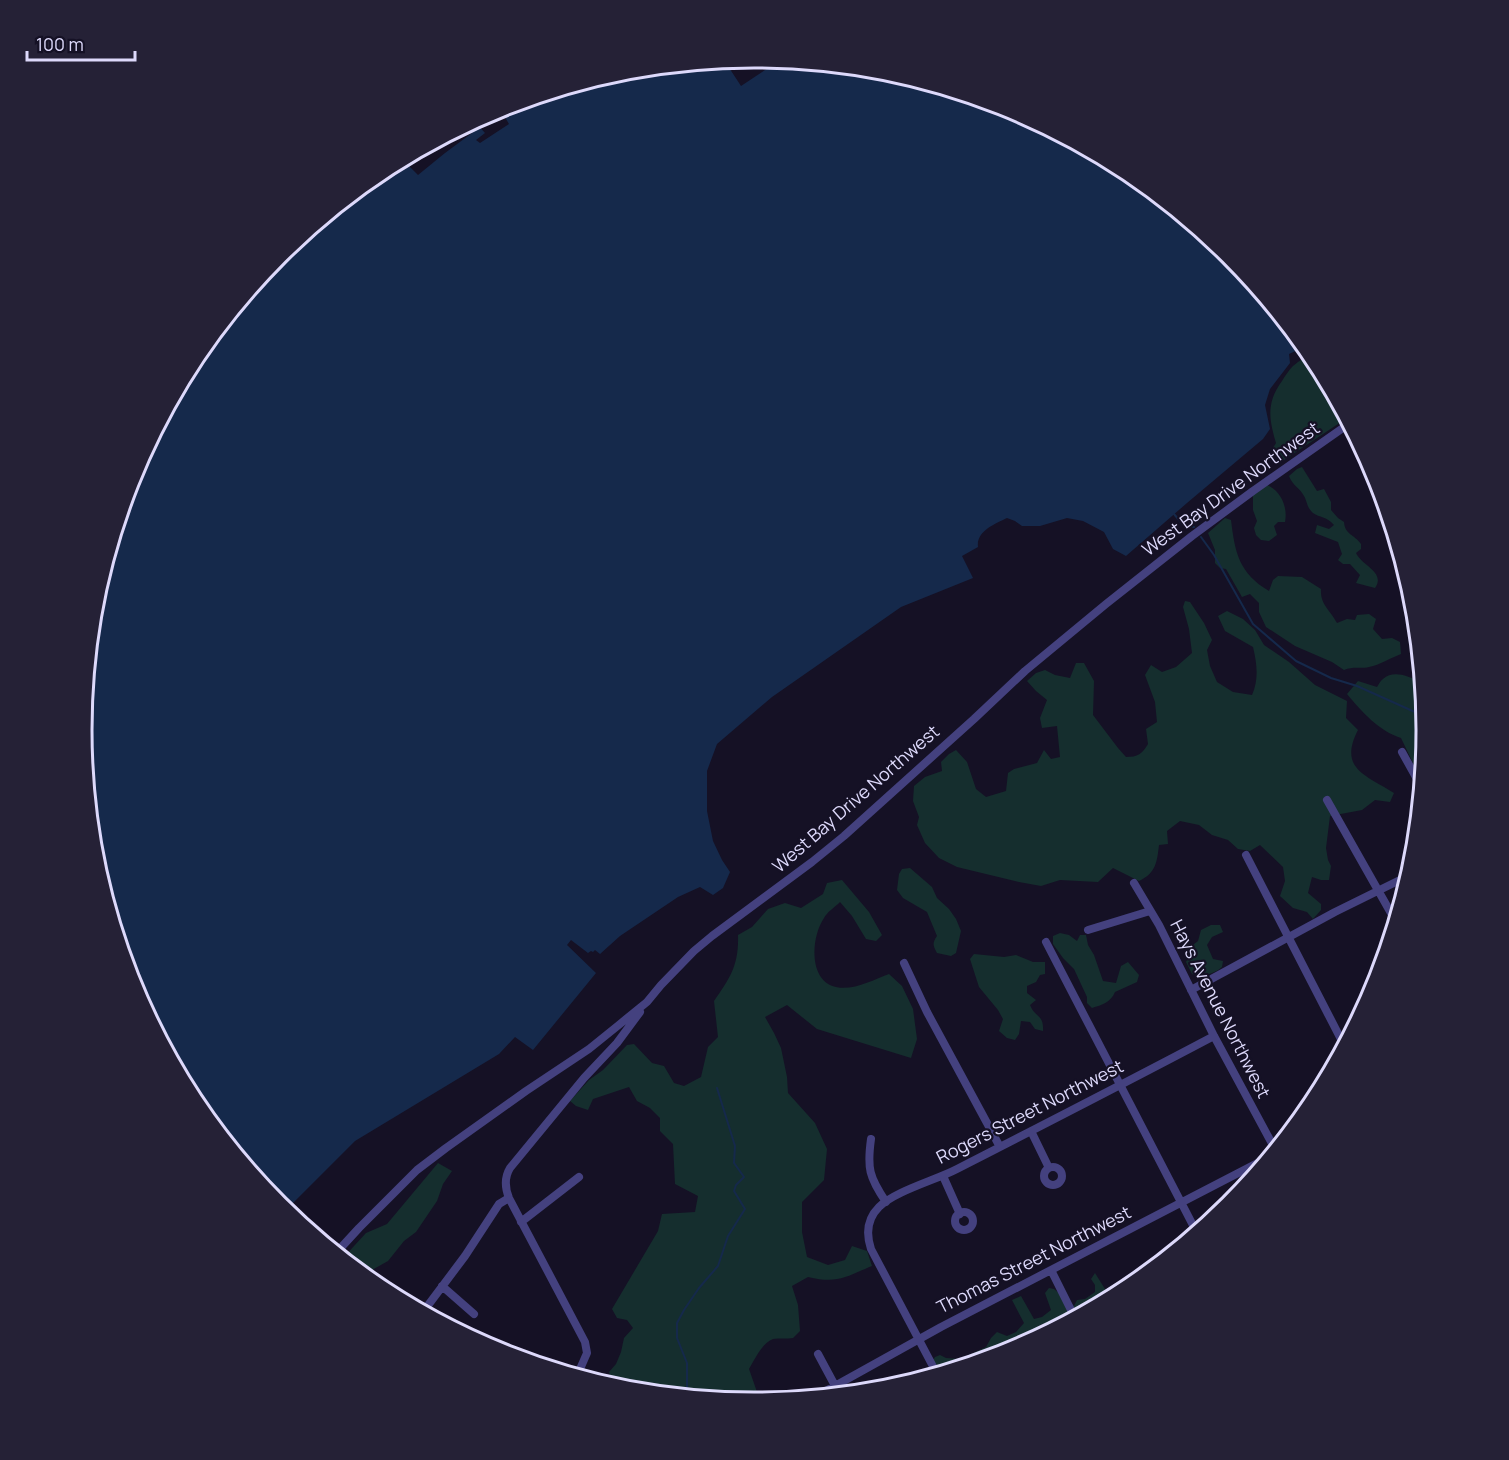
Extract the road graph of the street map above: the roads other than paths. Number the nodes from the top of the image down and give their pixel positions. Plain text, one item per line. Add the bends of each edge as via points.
1 (1344, 427) edge
2 (1402, 752) dead end
3 (1416, 776) edge
4 (1327, 800) dead end
5 (1245, 855) dead end
6 (1399, 881) edge
7 (1134, 883) dead end
8 (1379, 891) junction
9 (1150, 911) junction
10 (1391, 912) edge
11 (1088, 930) dead end
12 (1287, 938) junction
13 (1046, 942) dead end
14 (904, 963) dead end
15 (1191, 990) junction
16 (647, 1002) junction
17 (1214, 1036) junction
18 (1340, 1038) edge
19 (1121, 1086) junction
20 (1031, 1131) junction
21 (871, 1139) dead end
22 (1272, 1143) edge
23 (1000, 1147) junction
24 (1255, 1164) edge
25 (1049, 1168) dead end
26 (943, 1176) junction
27 (579, 1177) dead end
28 (509, 1198) junction
29 (886, 1202) junction
30 (1182, 1203) junction
31 (960, 1214) dead end
32 (521, 1222) junction
33 (1193, 1226) edge
34 (341, 1248) edge
35 (1051, 1270) junction
36 (442, 1286) junction
37 (427, 1306) edge
38 (1072, 1312) edge
39 (474, 1314) dead end
40 (918, 1339) junction
41 (818, 1354) dead end
42 (934, 1368) edge
43 (580, 1369) edge
44 (837, 1387) edge
45 (842, 1387) edge

1 - 16 street, West Bay Drive Northwest via 1192,536 1025,671 844,836 694,951
2 - 3 street
4 - 8 street
5 - 12 street
6 - 8 street
7 - 9 street, Hays Avenue Northwest
8 - 10 street
8 - 12 street
9 - 11 street
9 - 15 street, Hays Avenue Northwest
12 - 15 street
12 - 18 street
13 - 19 street
14 - 23 street
15 - 17 street, Hays Avenue Northwest
16 - 28 street via 510,1168 506,1178
16 - 34 street, West Bay Drive Northwest via 589,1049 417,1170
17 - 19 street, Rogers Street Northwest
17 - 22 street, Hays Avenue Northwest
19 - 20 street, Rogers Street Northwest
19 - 30 street
20 - 23 street, Rogers Street Northwest
20 - 25 street
21 - 29 street via 870,1171
23 - 26 street, Rogers Street Northwest
24 - 30 street, Thomas Street Northwest
26 - 29 street, Rogers Street Northwest
26 - 31 street
27 - 32 street
28 - 32 street
28 - 36 street via 499,1204
29 - 40 street, Rogers Street Northwest via 873,1213 869,1242
30 - 33 street
30 - 35 street, Thomas Street Northwest
32 - 43 street via 585,1342
35 - 38 street
35 - 40 street, Thomas Street Northwest
36 - 37 street
36 - 39 street
40 - 42 street
40 - 45 street, Thomas Street Northwest via 874,1363
41 - 44 street

